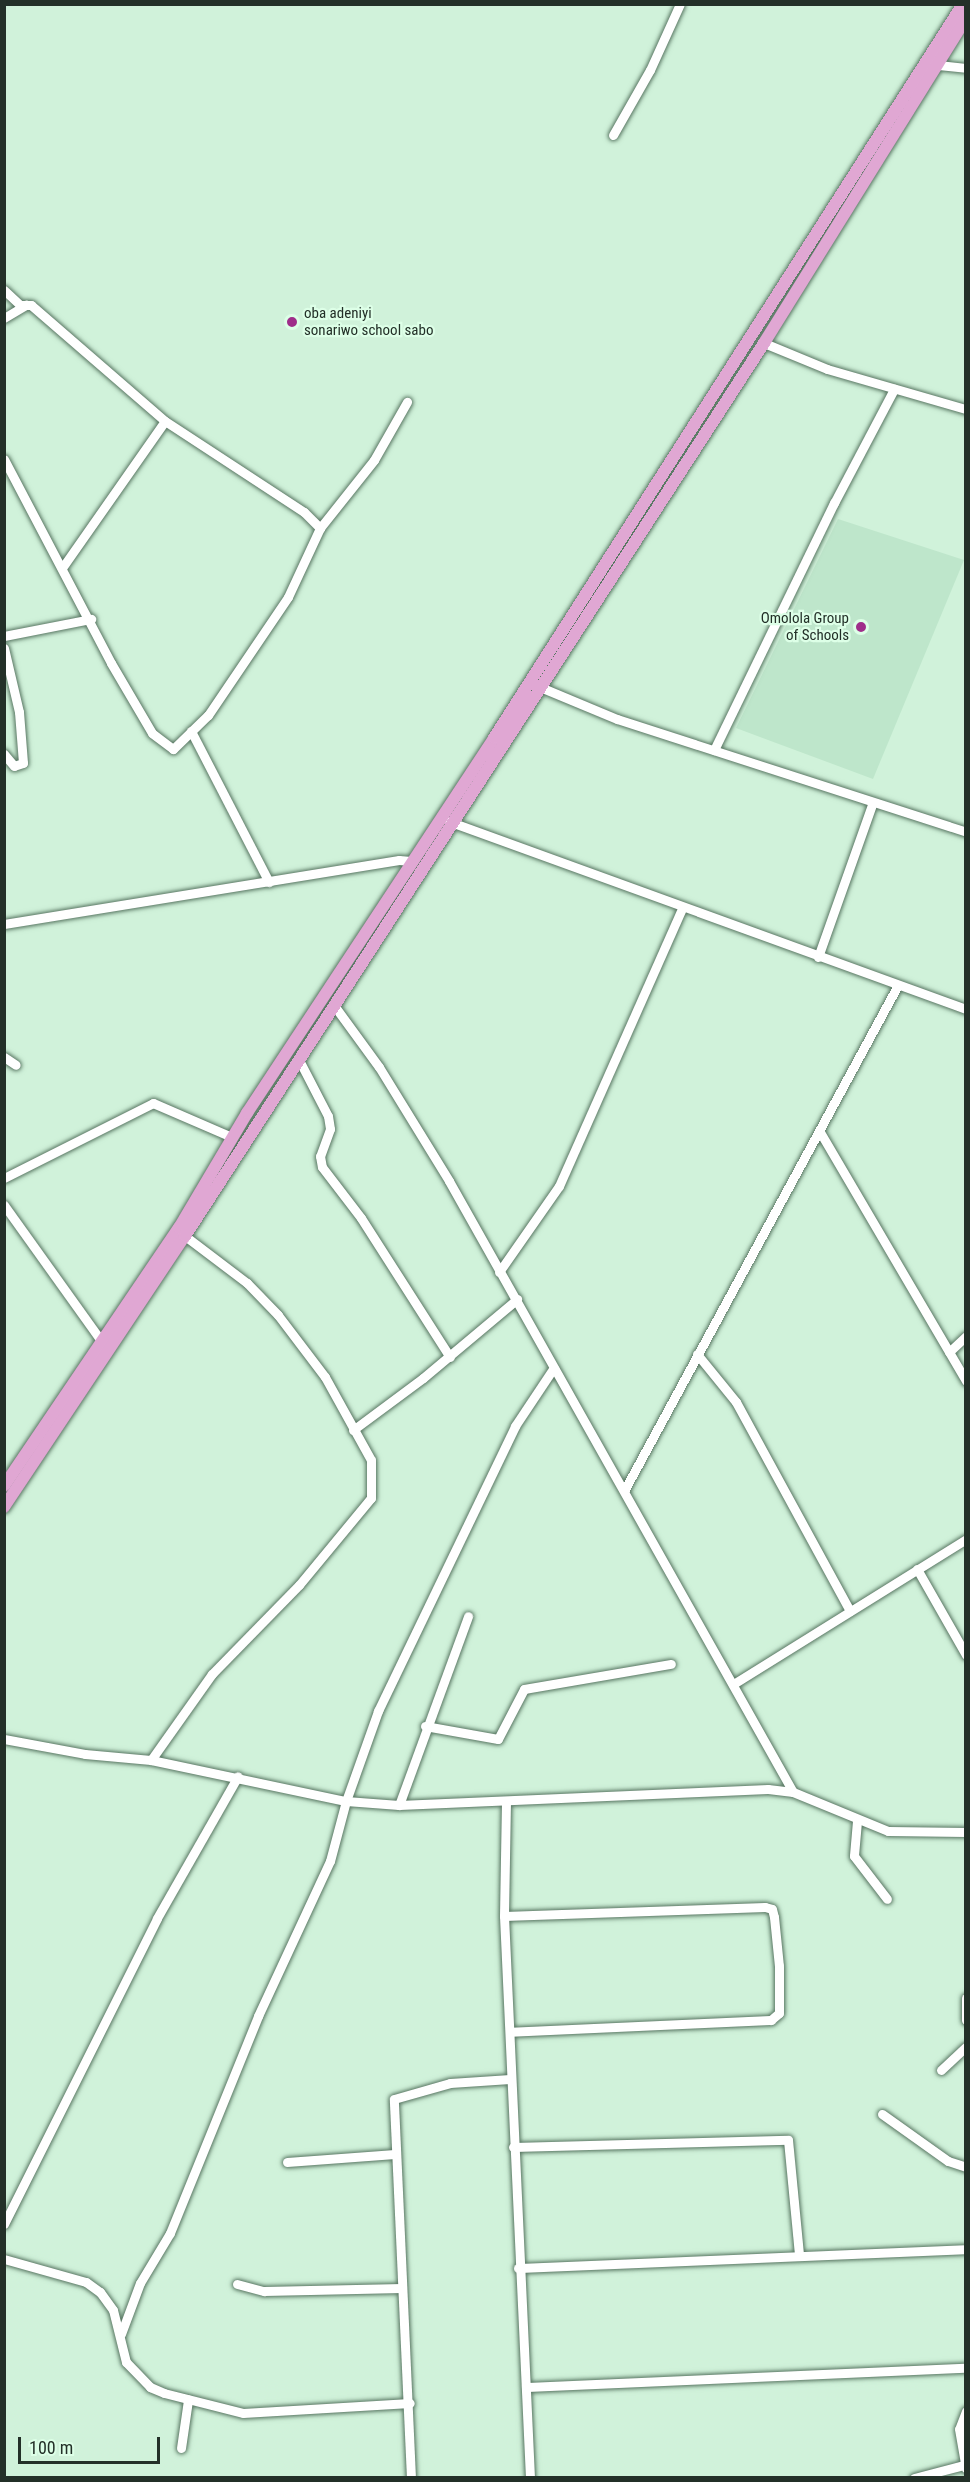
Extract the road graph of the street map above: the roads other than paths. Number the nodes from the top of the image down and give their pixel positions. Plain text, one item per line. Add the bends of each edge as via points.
1 (680, 4) edge
2 (963, 4) edge
3 (966, 19) edge
4 (938, 65) junction
5 (966, 68) edge
6 (613, 135) dead end
7 (4, 290) edge
8 (26, 305) junction
9 (4, 318) edge
10 (764, 343) junction
11 (894, 389) junction
12 (406, 402) dead end
13 (966, 409) edge
14 (165, 421) junction
15 (4, 459) edge
16 (320, 528) junction
17 (62, 568) junction
18 (91, 619) junction
19 (4, 636) edge
20 (4, 648) edge
21 (540, 687) junction
22 (191, 731) junction
23 (714, 750) junction
24 (4, 754) edge
25 (873, 802) junction
26 (445, 820) junction
27 (966, 832) edge
28 (411, 861) junction
29 (269, 882) junction
30 (682, 908) junction
31 (4, 924) edge
32 (818, 957) junction
33 (898, 985) junction
34 (333, 1004) junction
35 (966, 1010) edge
36 (4, 1057) edge
37 (298, 1058) junction
38 (16, 1065) dead end
39 (820, 1132) junction
40 (232, 1137) junction
41 (4, 1178) edge
42 (4, 1205) edge
43 (185, 1236) junction
44 (499, 1272) junction
45 (517, 1299) junction
46 (966, 1336) edge
47 (102, 1342) junction
48 (949, 1352) junction
49 (697, 1354) junction
50 (450, 1357) junction
51 (553, 1369) junction
52 (966, 1381) edge
53 (353, 1430) junction
54 (4, 1486) edge
55 (625, 1489) junction
56 (4, 1507) edge
57 (966, 1539) edge
58 (916, 1569) junction
59 (850, 1611) junction
60 (468, 1616) dead end
61 (966, 1654) edge
62 (671, 1665) dead end
63 (735, 1683) junction
64 (425, 1726) junction
65 (4, 1739) edge
66 (151, 1760) junction
67 (238, 1776) junction
68 (794, 1792) junction
69 (506, 1801) junction
70 (346, 1802) junction
71 (399, 1806) junction
72 (857, 1821) junction
73 (966, 1832) edge
74 (887, 1899) dead end
75 (504, 1916) junction
76 (966, 1998) edge
77 (966, 2020) edge
78 (510, 2032) junction
79 (966, 2047) edge
80 (941, 2070) dead end
81 (510, 2079) junction
82 (882, 2114) dead end
83 (513, 2147) junction
84 (395, 2154) junction
85 (287, 2162) dead end
86 (966, 2167) edge
87 (4, 2224) edge
88 (966, 2248) edge
89 (799, 2254) junction
90 (4, 2259) edge
91 (518, 2268) junction
92 (237, 2284) dead end
93 (402, 2288) junction
94 (121, 2334) junction
95 (966, 2368) edge
96 (526, 2387) junction
97 (188, 2400) junction
98 (410, 2403) junction
99 (966, 2411) edge
100 (181, 2448) dead end
101 (965, 2467) edge
102 (411, 2478) edge
103 (530, 2478) edge
104 (914, 2478) edge

1 - 6 street via 650,70
2 - 26 main road
3 - 4 main road
4 - 5 street
4 - 10 main road
7 - 8 street via 20,305
8 - 9 street
8 - 14 street
10 - 11 street via 826,369
10 - 21 main road
11 - 13 street
11 - 23 street via 834,502
12 - 16 street via 374,460
14 - 16 street via 304,512
14 - 17 street
15 - 17 street
16 - 22 street via 288,597 208,715
17 - 18 street
18 - 19 street
18 - 22 street via 111,663 152,733 173,749
20 - 24 street via 19,712 23,763 14,766
21 - 23 street via 617,719
21 - 26 main road
22 - 29 street
23 - 25 street
25 - 27 street
25 - 32 street
26 - 28 main road
26 - 30 street
26 - 34 main road
28 - 29 street
28 - 40 main road
29 - 31 street
30 - 32 street
30 - 44 street via 559,1186
32 - 33 street
33 - 35 street
33 - 39 street
34 - 37 main road
34 - 44 street via 379,1067
36 - 38 street
37 - 43 main road
37 - 50 street via 328,1116 330,1129 320,1156 322,1167 361,1218
39 - 48 street
39 - 49 street
40 - 41 street via 153,1103
40 - 47 main road via 179,1228
42 - 47 street
43 - 53 street via 247,1283 278,1315 325,1377
43 - 56 main road
44 - 45 street
45 - 50 street
45 - 51 street
46 - 48 street
47 - 54 main road
48 - 52 street
49 - 55 street
49 - 59 street via 736,1402
50 - 53 street
51 - 55 street
51 - 70 street via 515,1426 416,1628 378,1711
53 - 66 street via 371,1460 369,1504 299,1585 212,1674
55 - 63 street
57 - 58 street
58 - 59 street
58 - 61 street
59 - 63 street
60 - 64 street
62 - 64 street via 524,1689 498,1739
63 - 68 street
64 - 71 street
65 - 66 street via 85,1754
66 - 67 street
67 - 70 street
67 - 87 street via 157,1918
68 - 69 street via 741,1788
68 - 72 street
69 - 71 street
69 - 75 street
70 - 71 street
70 - 94 street via 330,1861 258,2016 170,2233 140,2283
72 - 73 street via 909,1834
72 - 74 street via 854,1857
75 - 78 street
75 - 78 street via 765,1907 772,1910 774,1917 779,1966 779,2013 771,2020
76 - 77 street
78 - 81 street
79 - 80 street
81 - 83 street
81 - 84 street via 450,2083 394,2099
82 - 86 street via 948,2161
83 - 89 street via 788,2140
83 - 91 street
84 - 85 street
84 - 93 street
88 - 89 street
89 - 91 street
90 - 94 street via 86,2282 108,2300
91 - 96 street
92 - 93 street via 264,2291
93 - 98 street
94 - 97 street via 126,2362 136,2374 150,2386
95 - 96 street
96 - 103 street
97 - 98 street via 243,2413
97 - 100 street
98 - 102 street
99 - 101 street via 959,2428
101 - 104 street

